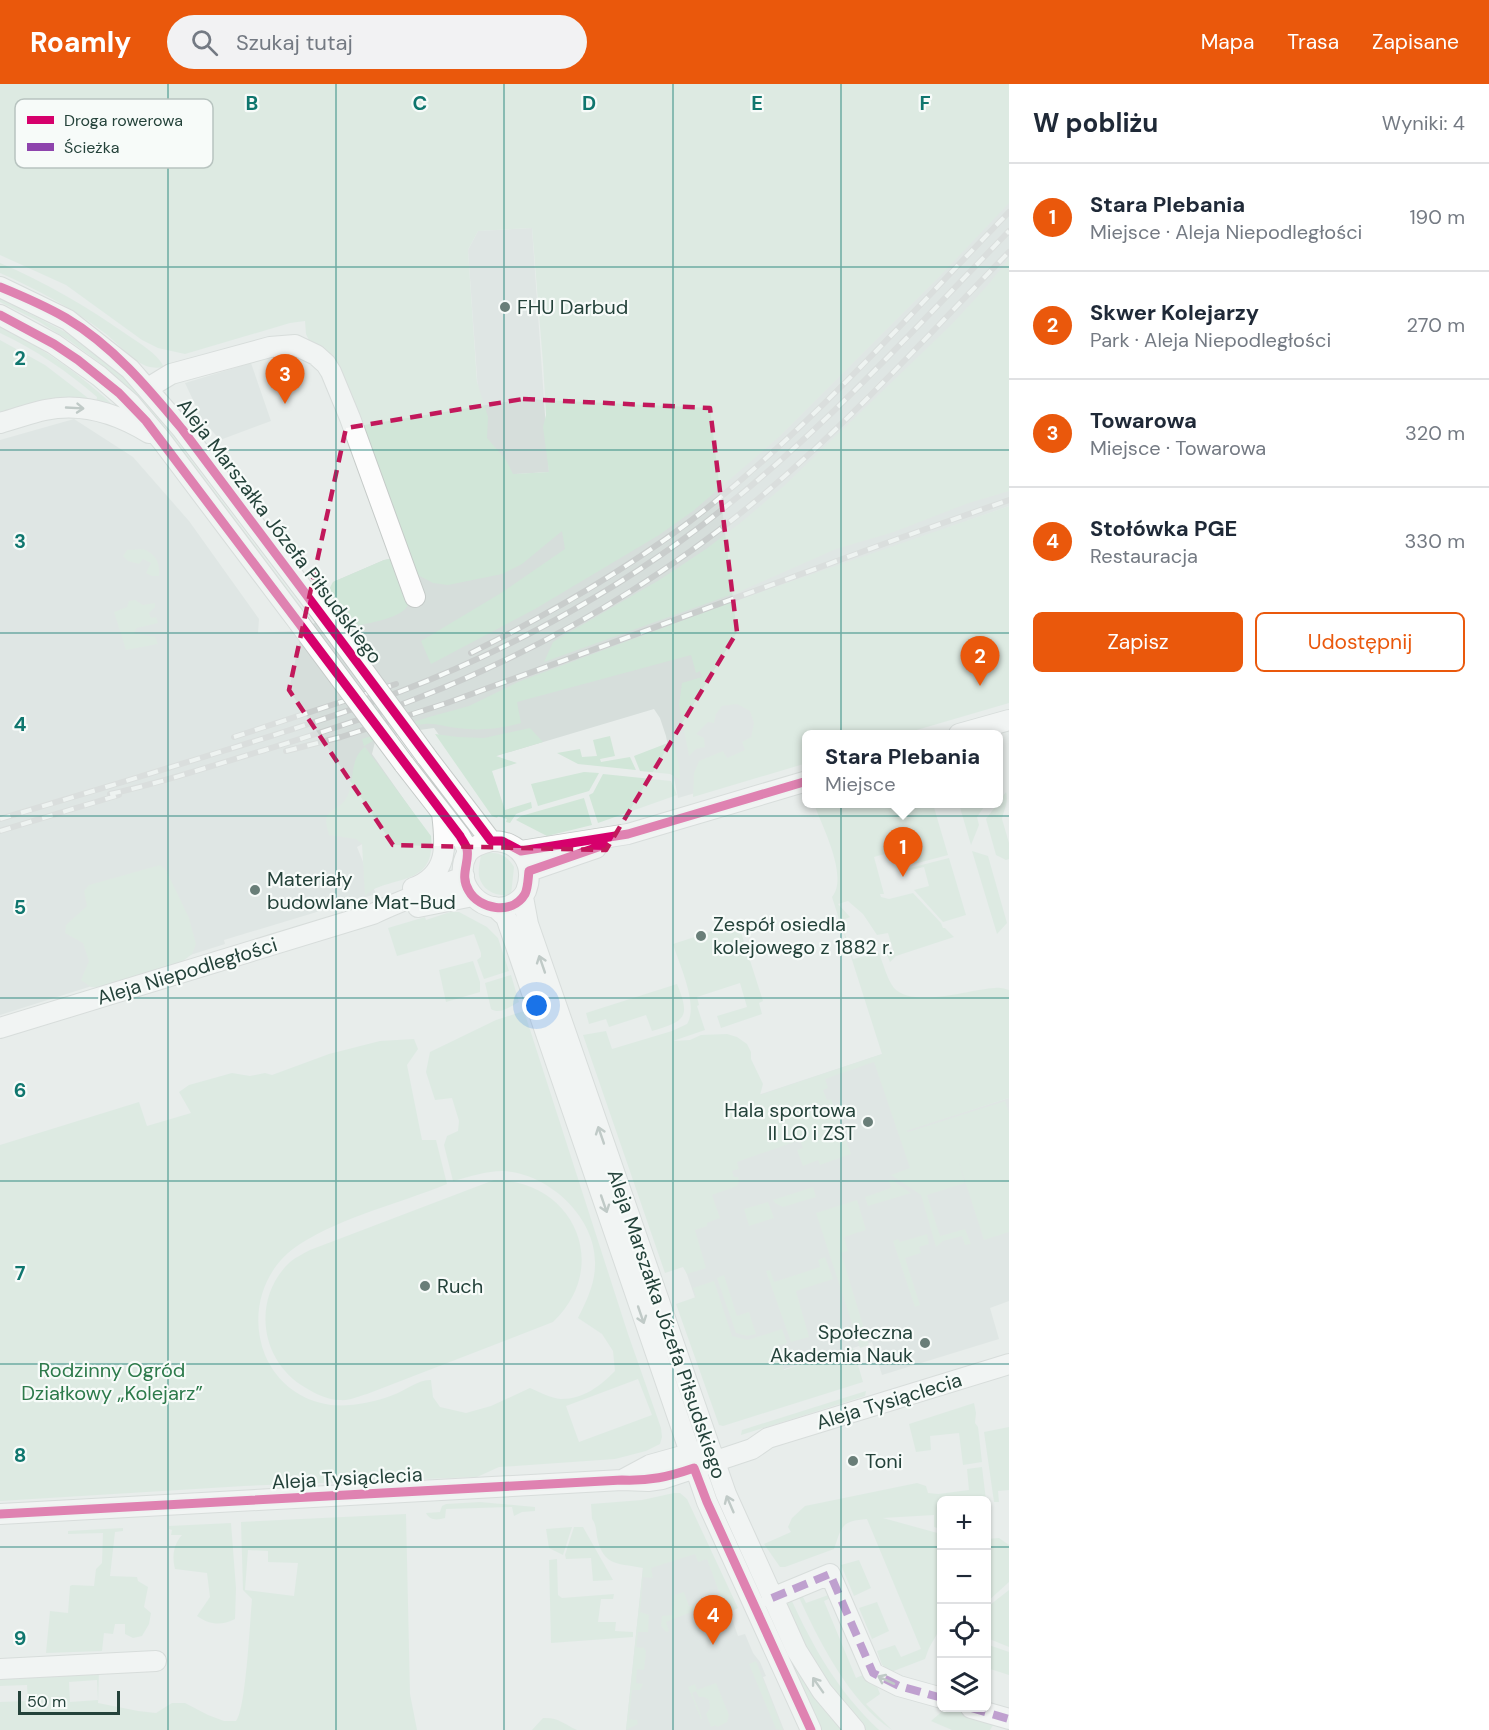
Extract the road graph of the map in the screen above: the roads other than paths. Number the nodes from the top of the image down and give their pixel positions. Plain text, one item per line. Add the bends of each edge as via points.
1 (0, 287) edge
2 (0, 315) edge
3 (148, 388) junction
4 (0, 423) edge
5 (162, 441) junction
6 (415, 597) dead end
7 (1009, 720) edge
8 (976, 730) edge
9 (802, 782) edge
10 (442, 813) junction
11 (643, 830) junction
12 (492, 841) junction
13 (521, 851) junction
14 (467, 854) junction
15 (529, 871) junction
16 (464, 876) junction
17 (473, 896) junction
18 (523, 897) junction
19 (400, 901) junction
20 (495, 907) junction
21 (374, 914) junction
22 (0, 1028) edge
23 (1009, 1364) edge
24 (713, 1455) junction
25 (692, 1461) junction
26 (0, 1514) edge
27 (772, 1598) junction
28 (156, 1661) dead end
29 (0, 1670) edge
30 (937, 1697) edge
31 (987, 1712) edge
32 (1009, 1719) edge
33 (811, 1730) edge
34 (855, 1730) edge

1 - 3 street, Aleja Marszałka Józefa Piłsudskiego via 68,320
2 - 5 street, Aleja Marszałka Józefa Piłsudskiego via 85,366 119,393
3 - 6 street via 171,374 270,347 295,345 316,355 331,372 350,418
3 - 12 street, Aleja Marszałka Józefa Piłsudskiego, bridge
4 -> 5 street via 47,409 76,407 121,418
5 - 10 street, Aleja Marszałka Józefa Piłsudskiego, bridge
7 - 8 street
9 - 11 street
10 - 14 street, Aleja Marszałka Józefa Piłsudskiego via 460,836
10 - 19 street via 445,846 438,869
11 - 13 street
11 - 15 street
12 - 13 street via 502,841
12 - 14 street
13 - 15 street
14 - 16 street
15 - 18 street
16 - 17 street
16 - 19 street, Aleja Niepodległości
17 - 20 street via 486,906
17 - 21 street, Aleja Niepodległości
18 - 20 street
24 -> 18 street, Aleja Marszałka Józefa Piłsudskiego via 528,924
19 - 21 street, Aleja Niepodległości
20 -> 25 street, Aleja Marszałka Józefa Piłsudskiego via 506,917
21 - 22 street, Aleja Niepodległości
23 - 24 street, Aleja Tysiąclecia via 768,1438 752,1449
24 - 25 street, Aleja Tysiąclecia
27 -> 24 street, Aleja Marszałka Józefa Piłsudskiego
25 - 26 street, Aleja Tysiąclecia via 662,1479 648,1481
25 - 33 street, Aleja Marszałka Józefa Piłsudskiego via 706,1502
30 -> 27 street via 899,1686 873,1673 830,1574
34 -> 27 street, Aleja Marszałka Józefa Piłsudskiego via 811,1675
28 - 29 street
31 - 32 street

